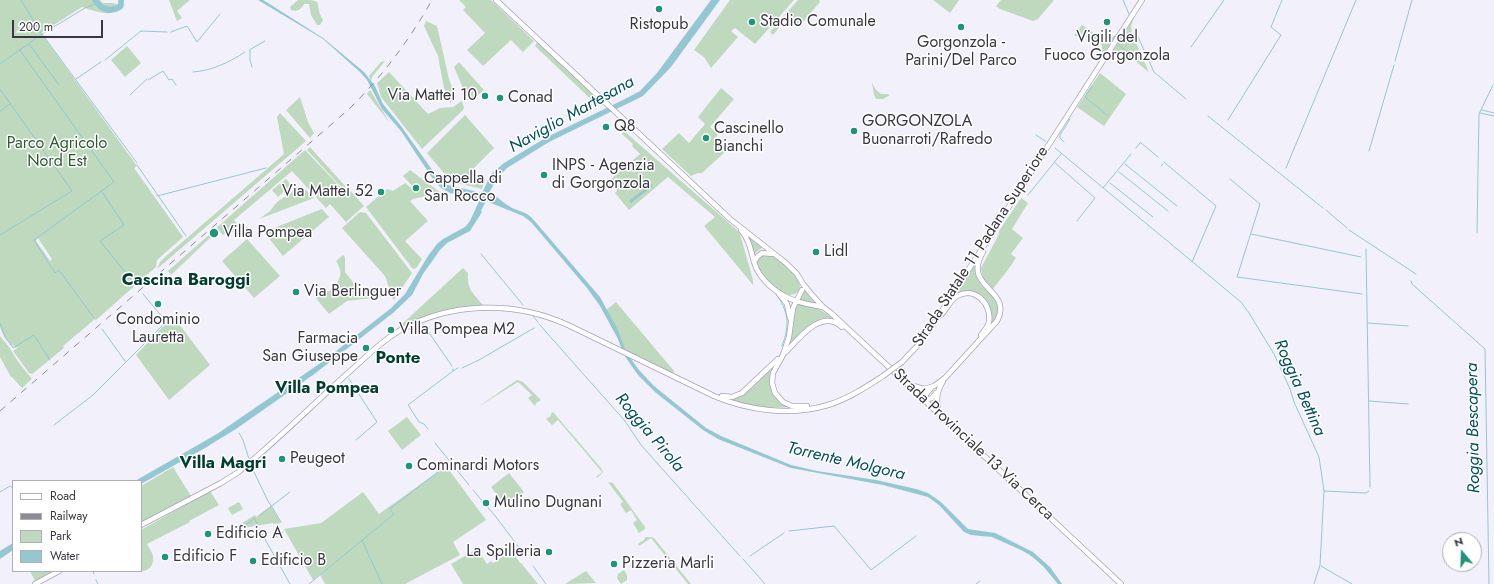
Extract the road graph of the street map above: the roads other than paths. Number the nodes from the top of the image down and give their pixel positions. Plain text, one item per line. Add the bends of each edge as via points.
1 (496, 0) edge
2 (1142, 0) edge
3 (730, 219) junction
4 (993, 232) junction
5 (775, 255) junction
6 (754, 263) junction
7 (803, 284) junction
8 (802, 290) junction
9 (777, 291) junction
10 (785, 296) junction
11 (796, 302) junction
12 (823, 307) junction
13 (936, 320) junction
14 (791, 324) junction
15 (786, 348) junction
16 (969, 351) junction
17 (783, 355) junction
18 (877, 356) junction
19 (687, 384) junction
20 (906, 384) junction
21 (936, 388) junction
22 (924, 401) junction
23 (826, 405) junction
24 (940, 415) junction
25 (191, 499) junction
26 (142, 524) edge
27 (142, 527) edge
28 (57, 572) edge
29 (35, 584) edge
30 (1121, 584) edge

1 - 3 main road, Strada Provinciale 13 Via Cerca
2 - 4 main road, Strada Statale 11 Padana Superiore
3 - 5 main road, Strada Provinciale 13 Via Cerca
3 - 6 main road, Strada Provinciale 13 Via Cerca via 746,237
4 - 13 main road, Strada Statale 11 Padana Superiore
4 - 16 main road via 980,258 978,272 983,284 998,298 1000,313 995,324
5 - 6 main road via 762,253
5 - 7 main road, Strada Provinciale 13 Via Cerca via 797,274
6 - 9 main road, Strada Provinciale 13 Via Cerca via 762,277
7 - 8 main road
7 - 12 main road, Strada Provinciale 13 Via Cerca
8 - 10 main road via 794,296
8 - 11 main road
9 - 10 main road, Strada Provinciale 13 Via Cerca
9 - 14 main road via 787,304
10 - 11 main road, Strada Provinciale 13 Via Cerca
11 - 12 main road, Strada Provinciale 13 Via Cerca
11 - 14 main road
12 - 18 main road, Strada Provinciale 13 Via Cerca
13 - 16 main road via 958,295 969,293 981,298 988,307 989,322
13 - 23 main road, Strada Statale 11 Padana Superiore, bridge via 902,362 851,395
14 - 15 main road
15 - 17 main road
15 - 19 main road via 776,362 736,396 724,397 699,386
16 - 21 main road
17 - 18 main road via 814,325 825,321 840,325
17 - 23 main road via 772,379 772,388 778,398 792,406
18 - 20 main road, Strada Provinciale 13 Via Cerca
19 - 23 main road, Strada Statale 11 Padana Superiore via 724,400 756,408 790,410
19 - 25 main road, Strada Statale 11 Padana Superiore via 556,320 526,311 500,307 461,310 438,315 406,328 384,341 237,473
20 - 21 main road
20 - 22 main road, Strada Provinciale 13 Via Cerca
21 - 22 main road via 926,394
21 - 24 main road
22 - 24 main road, Strada Provinciale 13 Via Cerca
24 - 30 main road, Strada Provinciale 13 Via Cerca
25 - 26 main road
25 - 27 main road
28 - 29 main road

